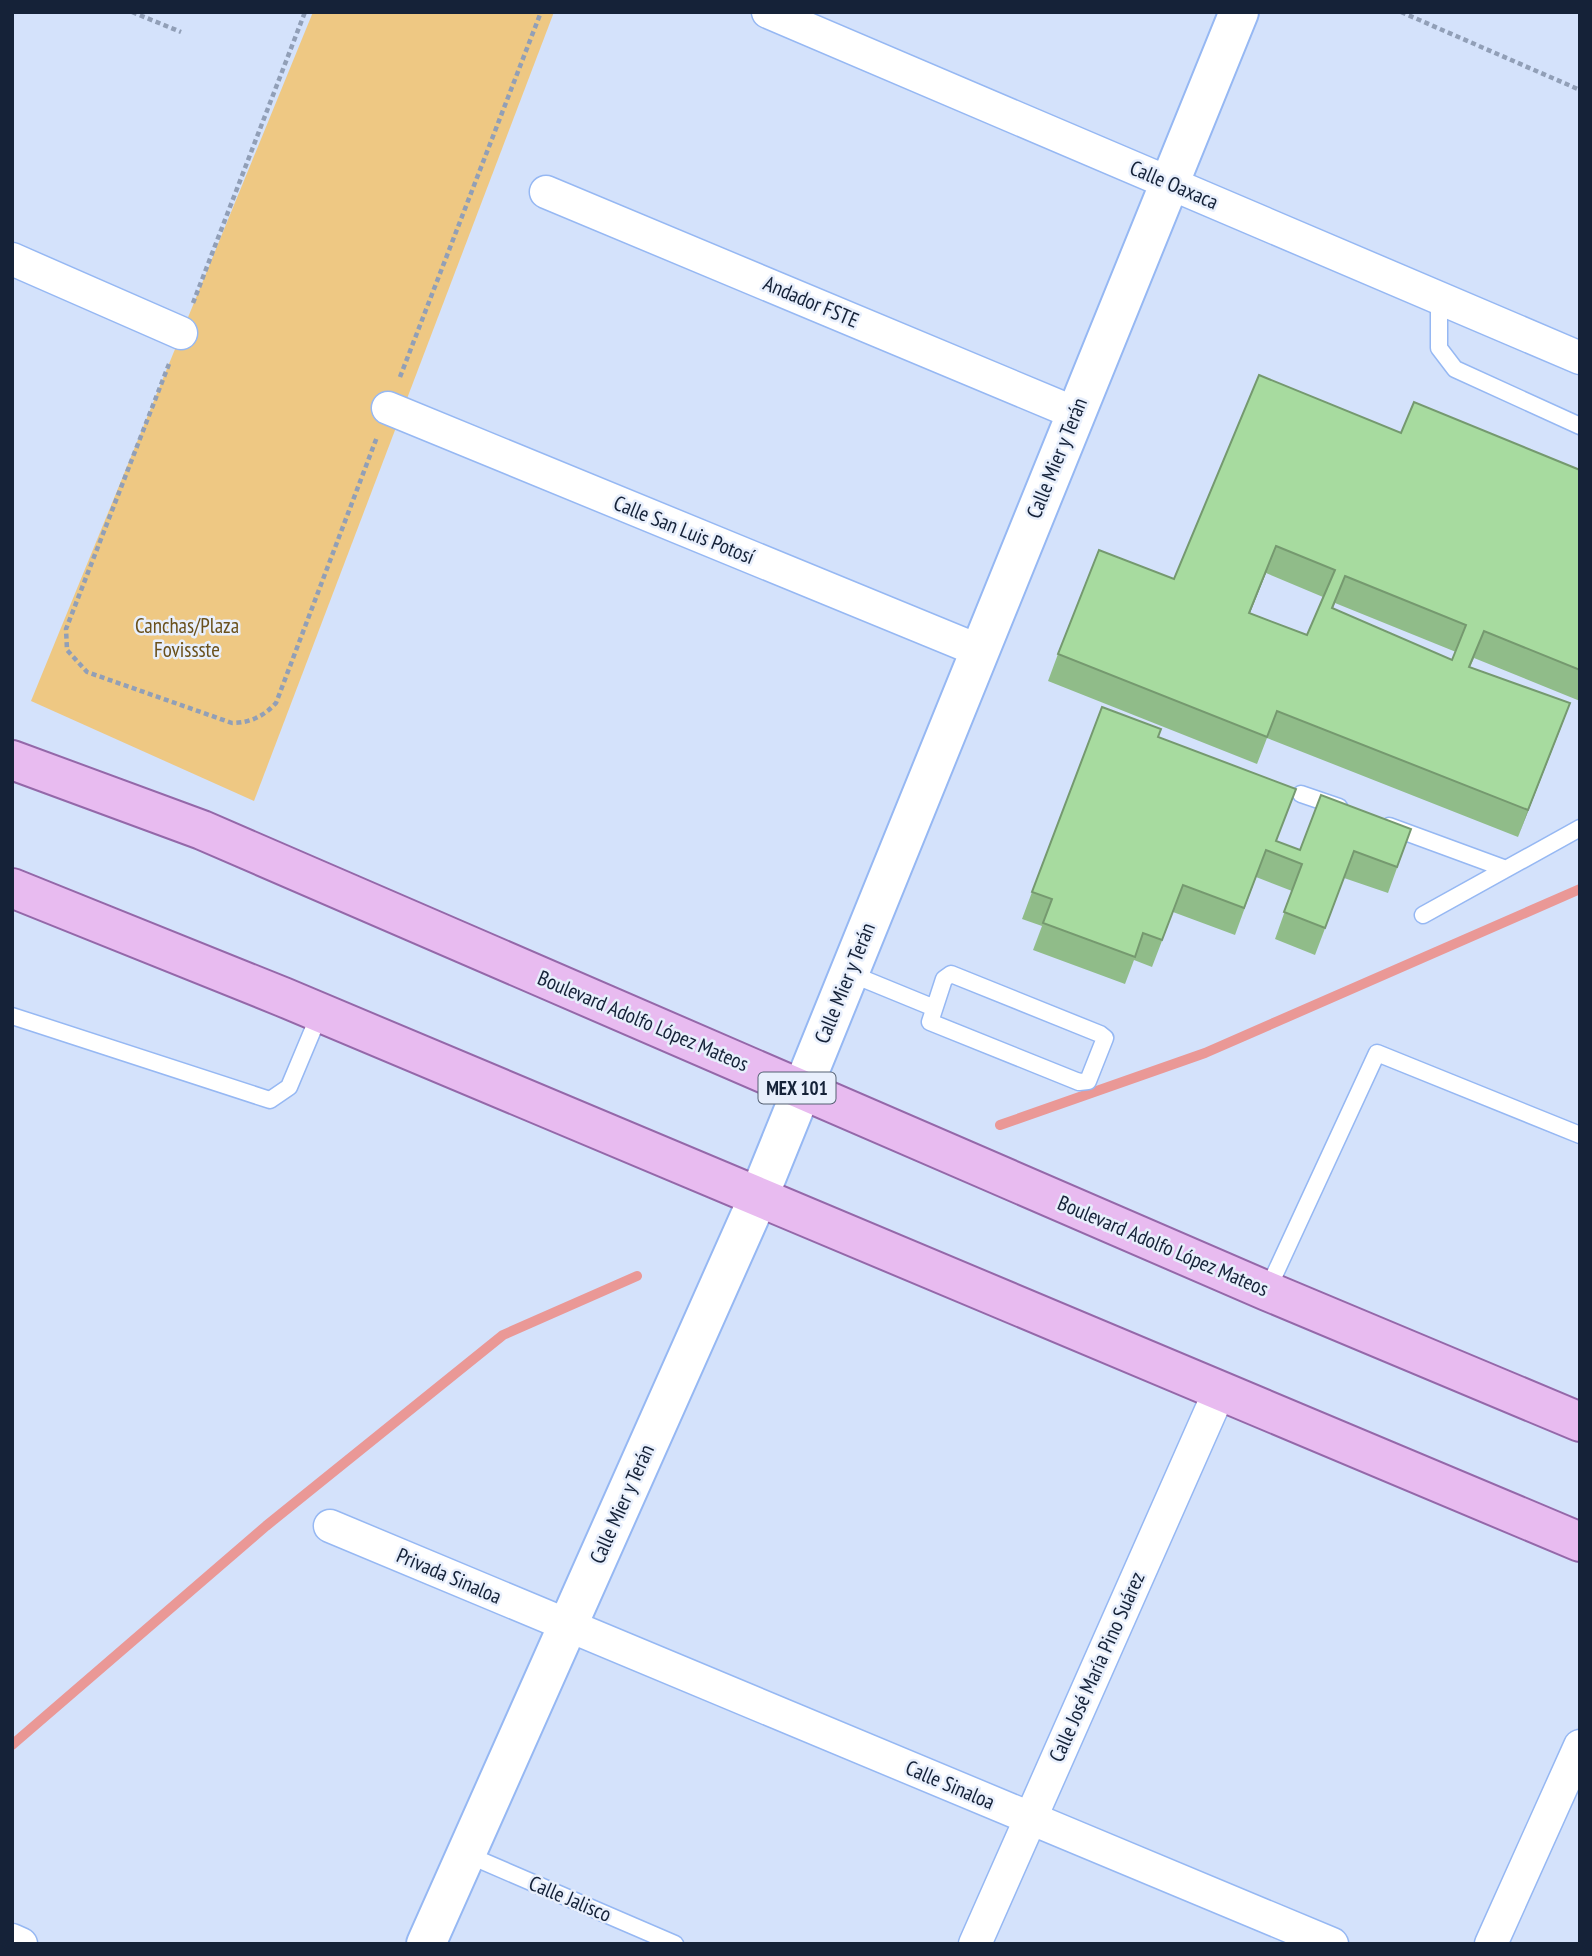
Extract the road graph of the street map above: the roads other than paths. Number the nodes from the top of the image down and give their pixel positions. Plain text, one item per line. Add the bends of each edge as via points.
1 (768, 12) edge
2 (1240, 12) edge
3 (1169, 183) junction
4 (547, 192) dead end
5 (12, 259) edge
6 (1439, 298) junction
7 (181, 333) road end
8 (1580, 358) edge
9 (388, 408) road end
10 (1075, 413) junction
11 (1580, 425) edge
12 (980, 651) junction
13 (12, 760) edge
14 (1301, 794) dead end
15 (1353, 812) edge
16 (1378, 822) edge
17 (1580, 828) edge
18 (1506, 869) junction
19 (12, 888) edge
20 (1423, 915) dead end
21 (849, 972) junction
22 (932, 1007) junction
23 (320, 1013) junction
24 (12, 1016) edge
25 (802, 1090) junction
26 (1580, 1135) edge
27 (758, 1198) junction
28 (1267, 1291) junction
29 (1220, 1390) junction
30 (1580, 1422) edge
31 (330, 1526) dead end
32 (1580, 1542) edge
33 (568, 1625) junction
34 (1580, 1746) edge
35 (1030, 1818) junction
36 (466, 1854) junction
37 (12, 1940) edge
38 (21, 1944) edge
39 (426, 1944) edge
40 (675, 1944) edge
41 (975, 1944) edge
42 (1332, 1944) edge
43 (1491, 1944) edge

1 - 3 street, Calle Oaxaca
2 - 3 street, Calle Mier y Terán
3 - 6 street, Calle Oaxaca
3 - 10 street, Calle Mier y Terán
4 - 10 street, Andador FSTE
5 - 7 street
6 - 8 street, Calle Oaxaca
6 - 11 lane via 1438,348 1455,369
9 - 12 street, Calle San Luis Potosí
10 - 12 street, Calle Mier y Terán
12 - 21 street, Calle Mier y Terán
13 - 25 main road, Boulevard Adolfo López Mateos / MEX 101 via 202,830
14 - 15 lane
16 - 18 lane
17 - 18 lane
18 - 20 lane
19 - 23 main road
21 - 22 lane
21 - 25 street, Calle Mier y Terán
22 - 22 lane via 950,974 1105,1038 1088,1081 1079,1082 936,1027 930,1022
23 - 24 lane via 289,1087 270,1100
23 - 27 main road
25 - 27 street, Calle Mier y Terán
25 - 28 main road, Boulevard Adolfo López Mateos / MEX 101
26 - 28 lane via 1377,1053
27 - 29 main road
27 - 33 street, Calle Mier y Terán
28 - 30 main road, Boulevard Adolfo López Mateos / MEX 101
29 - 32 main road
29 - 35 street, Calle José María Pino Suárez
31 - 33 street, Privada Sinaloa
33 - 35 street, Calle Sinaloa
33 - 36 street, Calle Mier y Terán
34 - 43 street
35 - 41 street, Calle José María Pino Suárez
35 - 42 street, Calle Sinaloa
36 - 39 street, Calle Mier y Terán
36 - 40 lane, Calle Jalisco
37 - 38 street

